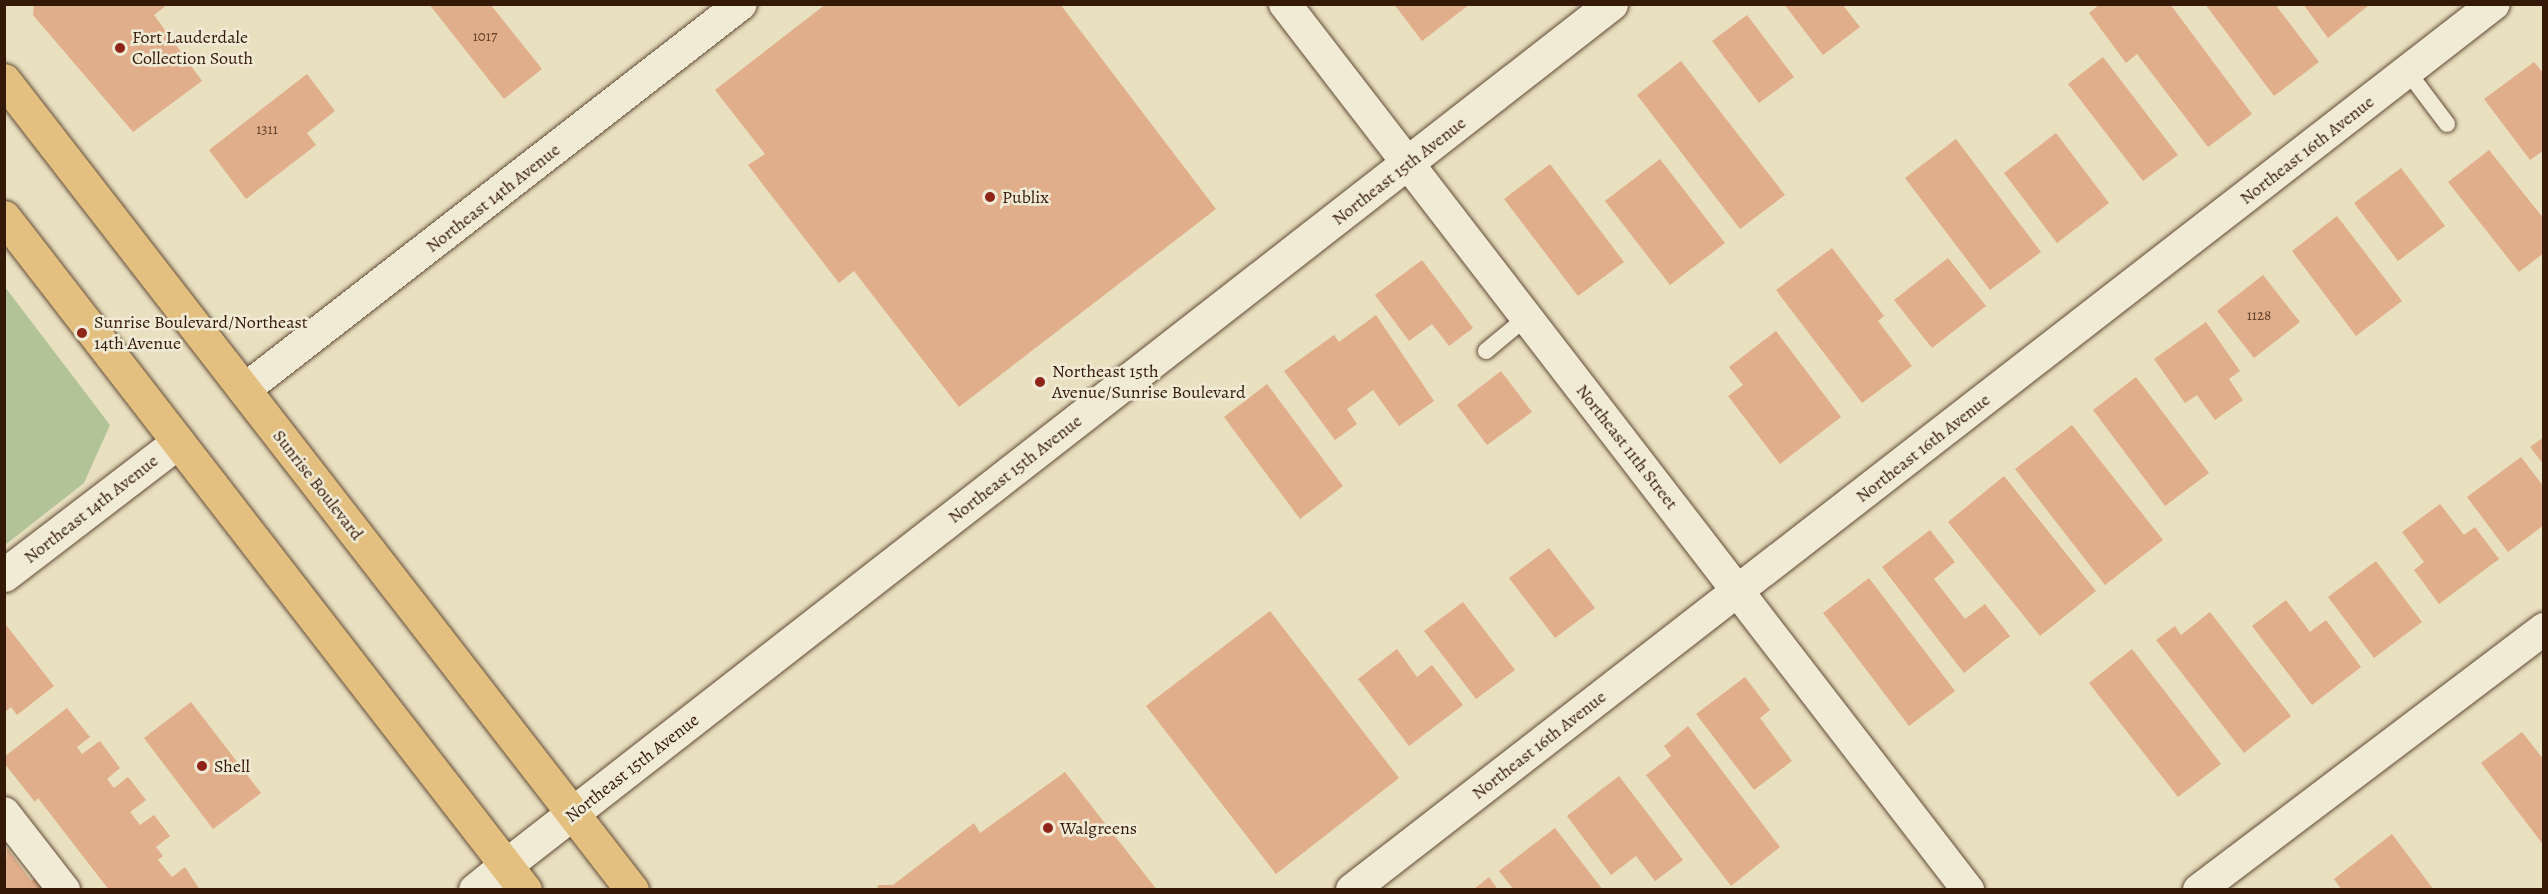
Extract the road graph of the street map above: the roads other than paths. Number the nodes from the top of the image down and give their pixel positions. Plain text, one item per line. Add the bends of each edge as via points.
1 (741, 4) edge
2 (1285, 4) edge
3 (1611, 4) edge
4 (2494, 4) edge
5 (2408, 72) junction
6 (4, 80) edge
7 (2447, 124) dead end
8 (1408, 164) junction
9 (4, 217) edge
10 (1527, 317) junction
11 (1486, 351) dead end
12 (244, 390) junction
13 (178, 442) junction
14 (4, 575) edge
15 (1738, 591) junction
16 (2544, 629) edge
17 (4, 813) edge
18 (573, 814) junction
19 (516, 877) edge
20 (64, 890) edge
21 (475, 890) edge
22 (632, 890) edge
23 (1352, 890) edge
24 (1968, 890) edge
25 (2199, 890) edge

1 - 12 street, Northeast 14th Avenue
2 - 8 street, Northeast 11th Street
3 - 8 street, Northeast 15th Avenue
4 - 5 street, Northeast 16th Avenue
5 - 7 lane
5 - 15 street, Northeast 16th Avenue
6 - 12 main road, Sunrise Boulevard
8 - 10 street, Northeast 11th Street
8 - 18 street, Northeast 15th Avenue
9 - 13 main road
10 - 11 lane
10 - 15 street, Northeast 11th Street
12 - 18 main road, Sunrise Boulevard
13 - 14 street, Northeast 14th Avenue
13 - 19 main road
15 - 23 street, Northeast 16th Avenue
15 - 24 street, Northeast 11th Street
16 - 25 street
17 - 20 street
18 - 19 street, Northeast 15th Avenue
18 - 22 main road, Sunrise Boulevard
19 - 21 street, Northeast 15th Avenue

